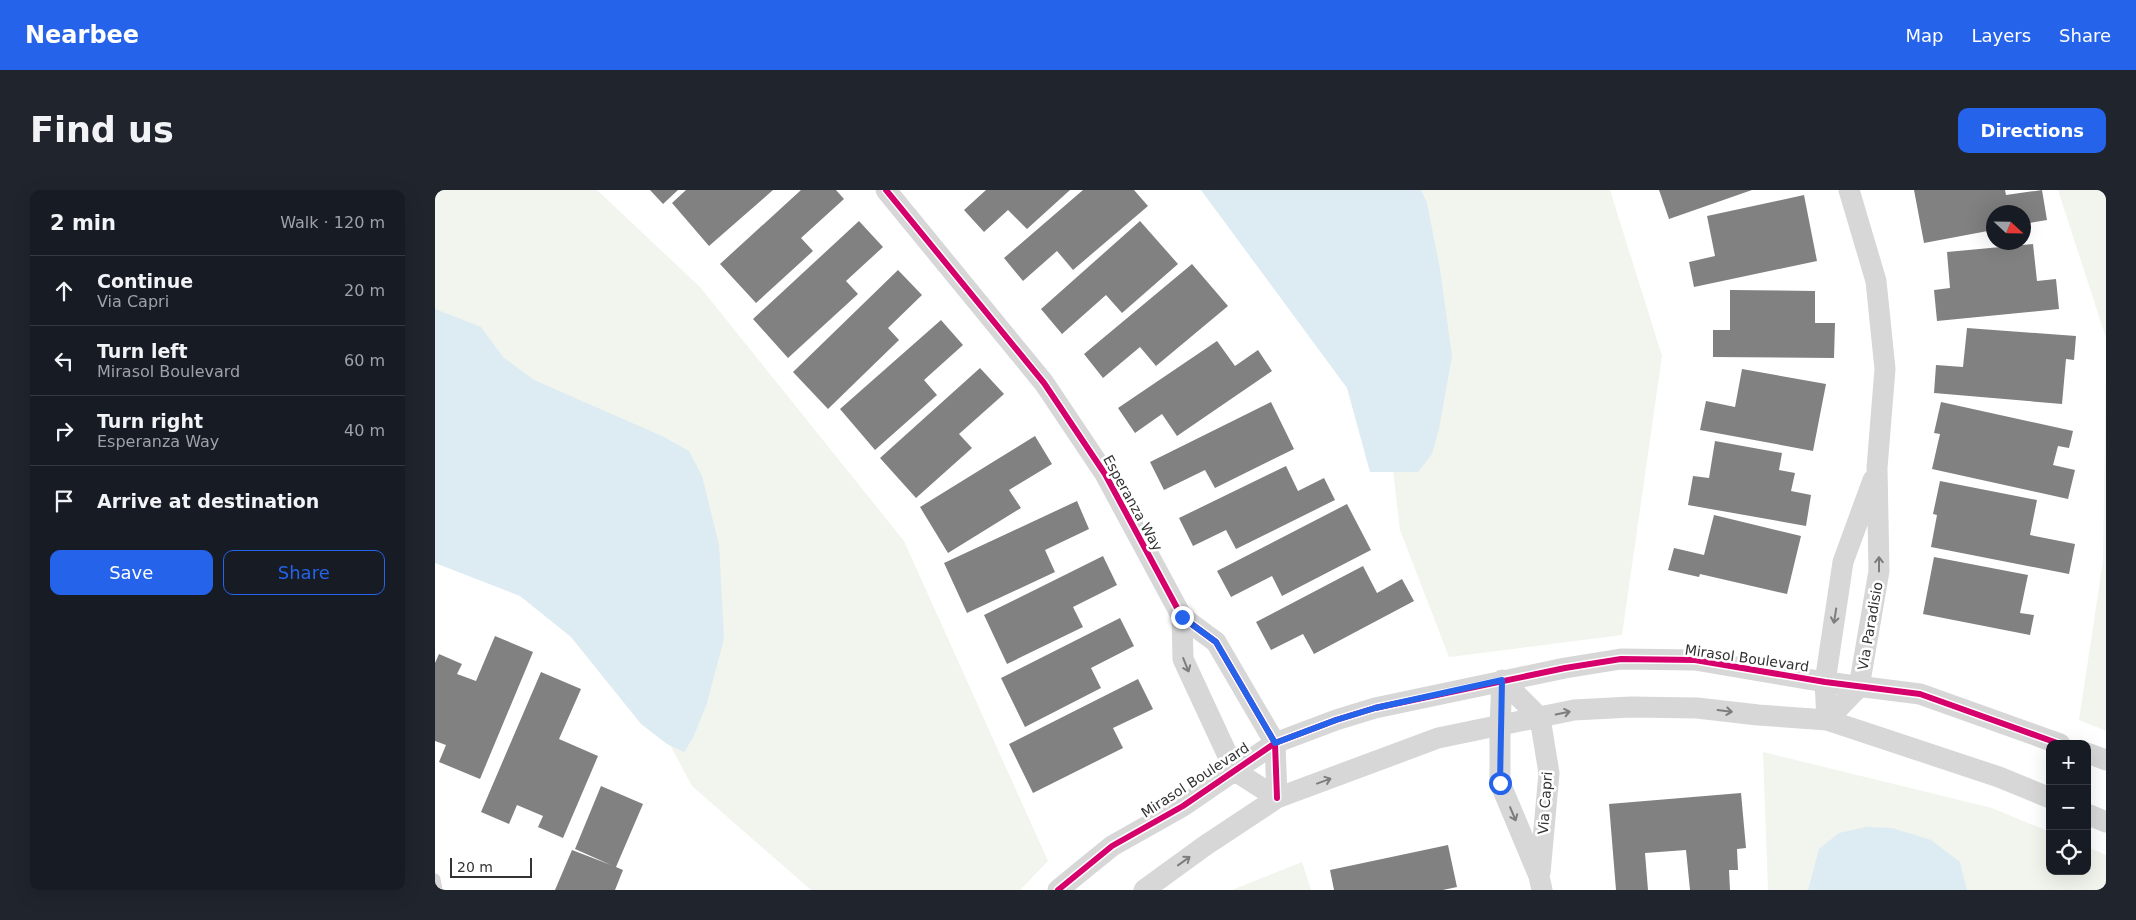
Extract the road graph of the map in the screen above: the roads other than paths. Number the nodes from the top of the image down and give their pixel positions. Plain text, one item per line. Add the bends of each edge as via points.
1 (886, 190) edge
2 (1849, 190) edge
3 (1877, 468) junction
4 (1182, 617) junction
5 (1502, 680) junction
6 (1825, 682) junction
7 (1859, 687) junction
8 (1540, 718) junction
9 (1827, 720) junction
10 (1500, 726) junction
11 (2049, 740) edge
12 (1275, 743) junction
13 (2091, 754) edge
14 (2106, 760) edge
15 (1235, 771) junction
16 (2046, 796) edge
17 (1277, 798) junction
18 (2091, 816) edge
19 (2106, 822) edge
20 (435, 879) edge
21 (1541, 883) edge
22 (437, 890) edge
23 (1058, 890) edge
24 (1144, 890) edge

1 - 4 street, Esperanza Way via 1044,383 1105,474
2 - 3 street, Via Paradisio via 1876,281 1885,369
3 -> 6 street, Via Paradisio via 1843,562
7 -> 3 street, Via Paradisio via 1879,571
4 - 12 street, Esperanza Way via 1216,642
4 -> 15 street, Esperanza Way via 1183,659
5 - 6 street, Mirasol Boulevard via 1630,659 1695,660
5 - 8 street
5 - 10 street, Via Capri
5 - 12 street, Mirasol Boulevard via 1375,708
6 - 7 street, Mirasol Boulevard
6 - 9 street, Via Paradisio
7 - 9 street, Via Paradisio
7 - 11 street, Mirasol Boulevard via 1920,694
8 -> 9 street via 1575,710 1631,707 1697,708
8 - 10 street
8 - 21 street, Via Capri via 1549,773
9 - 16 street via 1999,777
17 -> 10 street via 1438,738
10 -> 21 street, Via Capri via 1500,783
12 - 15 street, Mirasol Boulevard
12 - 17 street, Esperanza Way
13 - 14 street
15 - 17 street
15 - 23 street, Mirasol Boulevard via 1183,806 1112,846
24 -> 17 street
18 - 19 street
20 - 22 lane

